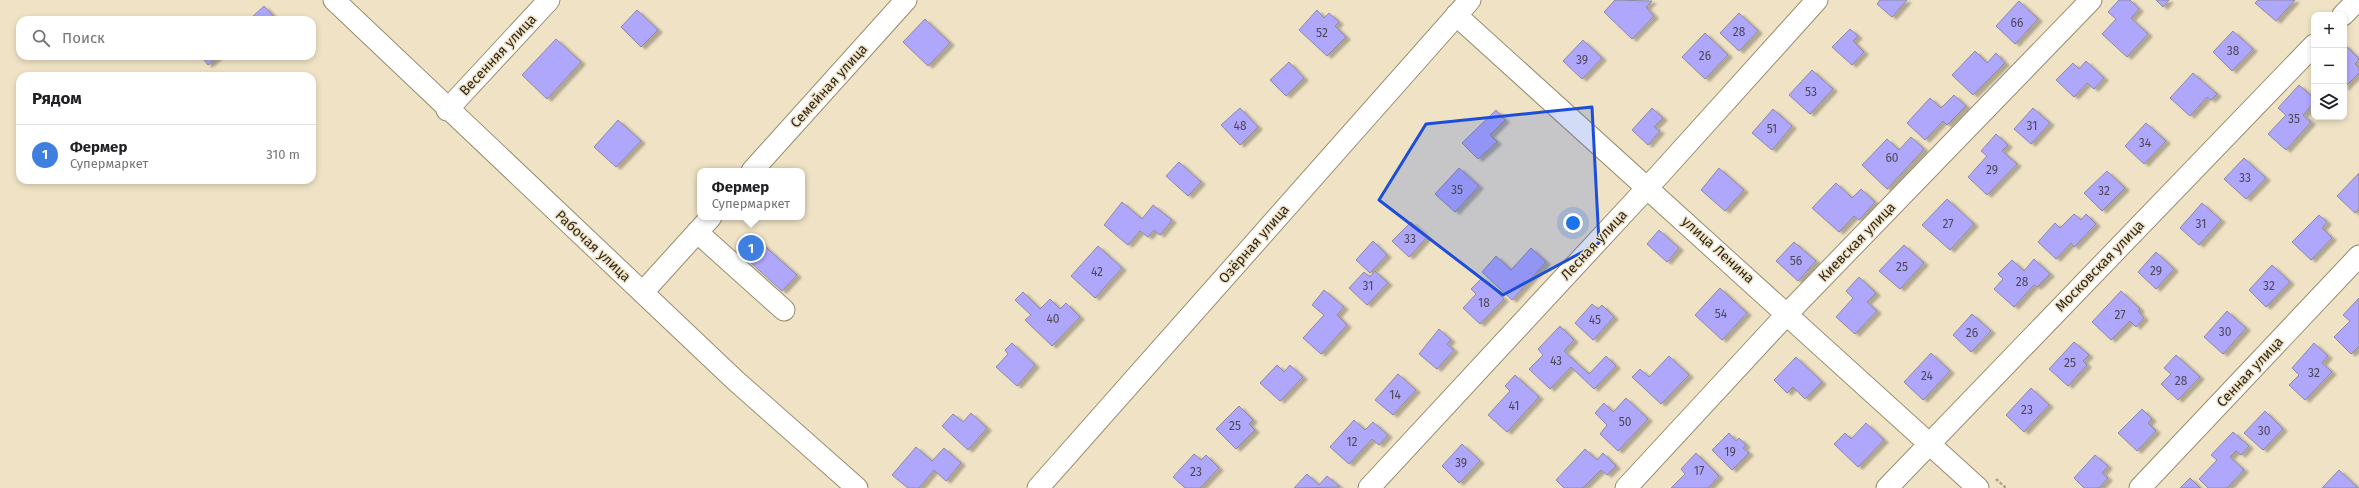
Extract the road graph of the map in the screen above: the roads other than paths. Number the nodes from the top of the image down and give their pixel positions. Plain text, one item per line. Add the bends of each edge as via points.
1 (334, 0) edge
2 (549, 0) edge
3 (906, 0) edge
4 (1816, 0) edge
5 (2091, 0) edge
6 (2358, 0) edge
7 (1463, 7) edge
8 (2346, 12) edge
9 (2311, 48) edge
10 (447, 110) junction
11 (755, 168) edge
12 (1648, 186) junction
13 (704, 224) edge
14 (2359, 256) edge
15 (643, 292) junction
16 (784, 310) dead end
17 (1788, 314) junction
18 (1929, 443) junction
19 (857, 488) edge
20 (1038, 488) edge
21 (1369, 488) edge
22 (1626, 488) edge
23 (1886, 488) edge
24 (1978, 488) edge
25 (2140, 488) edge

1 - 10 street, Рабочая улица
2 - 10 street, Весенняя улица
3 - 11 street, Семейная улица
4 - 12 street, Лесная улица
5 - 17 street, Киевская улица
6 - 8 street
7 - 12 street, улица Ленина
7 - 20 street, Озёрная улица
9 - 18 street, Московская улица
10 - 15 street, Рабочая улица
12 - 17 street, улица Ленина
12 - 21 street, Лесная улица
13 - 15 street
13 - 16 street
14 - 25 street, Сенная улица
15 - 19 street, Рабочая улица via 736,381
17 - 18 street, улица Ленина
17 - 22 street, Киевская улица
18 - 23 street, Московская улица
18 - 24 street, улица Ленина

